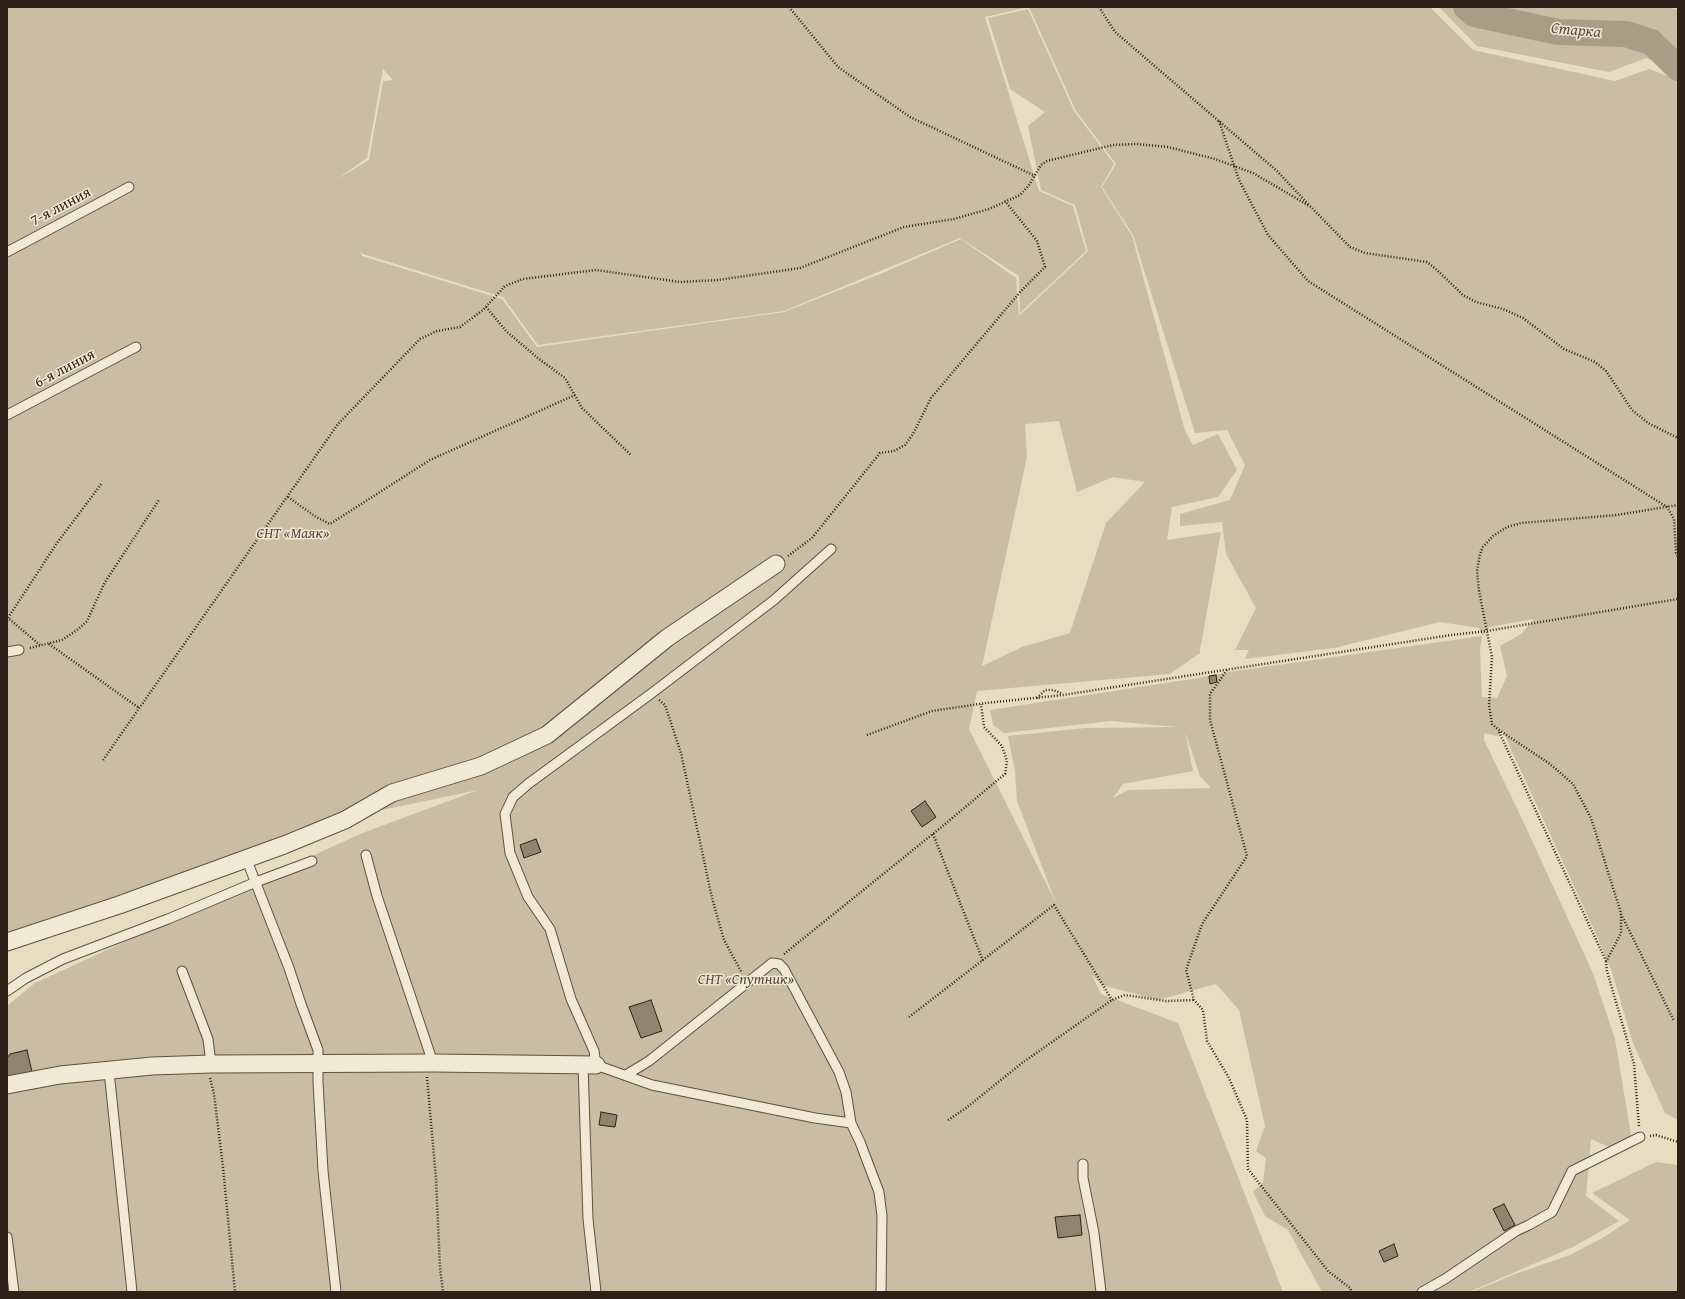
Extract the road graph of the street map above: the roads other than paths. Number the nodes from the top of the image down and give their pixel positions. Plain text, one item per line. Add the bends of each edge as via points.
1 (129, 187) dead end
2 (7, 252) edge
3 (136, 347) dead end
4 (7, 415) edge
5 (831, 549) dead end
6 (776, 564) road end
7 (20, 650) road end
8 (7, 652) edge
9 (366, 855) dead end
10 (246, 858) junction
11 (312, 861) dead end
12 (256, 882) junction
13 (7, 942) edge
14 (182, 971) dead end
15 (7, 991) edge
16 (318, 1063) junction
17 (429, 1063) junction
18 (209, 1064) junction
19 (589, 1065) junction
20 (109, 1071) junction
21 (626, 1075) junction
22 (7, 1085) edge
23 (851, 1123) junction
24 (1640, 1137) road end
25 (1083, 1164) dead end
26 (7, 1237) edge
27 (14, 1292) edge
28 (132, 1292) edge
29 (336, 1292) edge
30 (596, 1292) edge
31 (881, 1292) edge
32 (1101, 1292) edge
33 (1422, 1292) edge

1 - 2 lane, 7-я линия
3 - 4 lane, 6-я линия
5 - 19 lane via 774,600 528,784 513,797 505,814 510,854 528,897 550,929 571,999 594,1051
6 - 10 street via 667,638 547,735 481,766 392,793 345,820
7 - 8 lane
9 - 17 lane
10 - 12 lane
10 - 13 street via 119,905
11 - 12 lane
12 - 15 lane via 63,959
12 - 16 lane via 318,1050
14 - 18 lane via 208,1039
16 - 17 street
16 - 18 street
16 - 29 lane via 323,1171
17 - 19 street
18 - 20 street
19 - 21 lane
19 - 30 lane via 588,1219
20 - 22 street via 60,1075
20 - 28 lane
21 - 23 lane via 652,1085
21 - 23 lane via 649,1061 772,963 778,964 784,969 839,1072 846,1092
23 - 31 lane via 879,1192 882,1216
24 - 33 lane via 1572,1171 1552,1212 1516,1231
25 - 32 lane
26 - 27 lane

